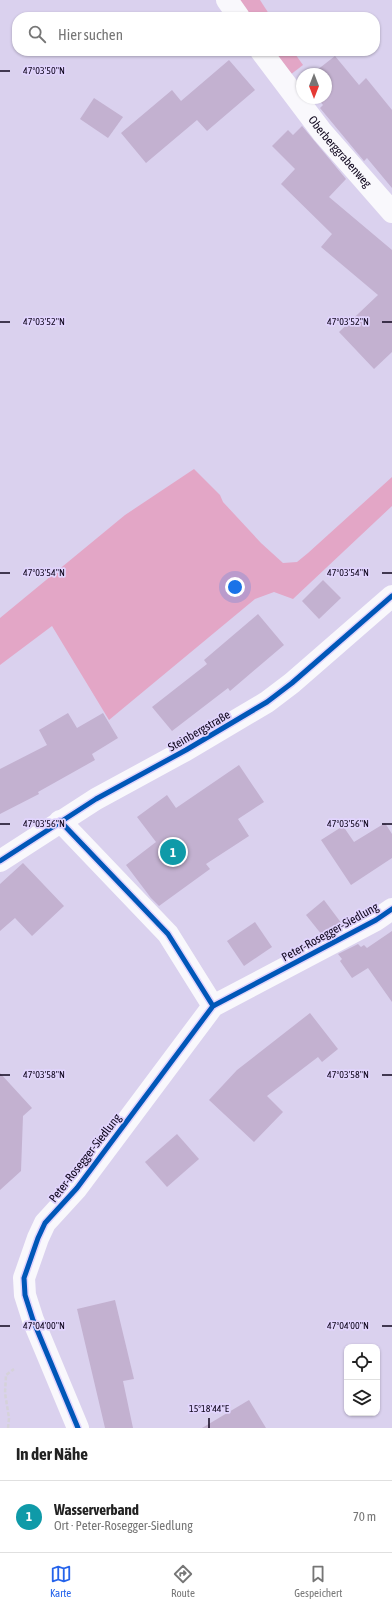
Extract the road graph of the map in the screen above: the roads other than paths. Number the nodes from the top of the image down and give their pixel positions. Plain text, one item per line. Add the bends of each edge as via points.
1 (227, 0) edge
2 (235, 12) edge
3 (265, 56) edge
4 (392, 212) edge
5 (392, 596) edge
6 (60, 821) junction
7 (0, 861) edge
8 (392, 909) edge
9 (213, 1006) junction
10 (78, 1428) edge

1 - 2 street
3 - 4 street, Oberberggrabenweg via 322,132
5 - 6 street, Steinbergstraße via 292,684 267,702
6 - 7 street, Steinbergstraße
6 - 9 street via 168,934
8 - 9 street, Peter-Rosegger-Siedlung via 376,920
9 - 10 street, Peter-Rosegger-Siedlung via 77,1188 46,1223 24,1278 25,1296 32,1320

